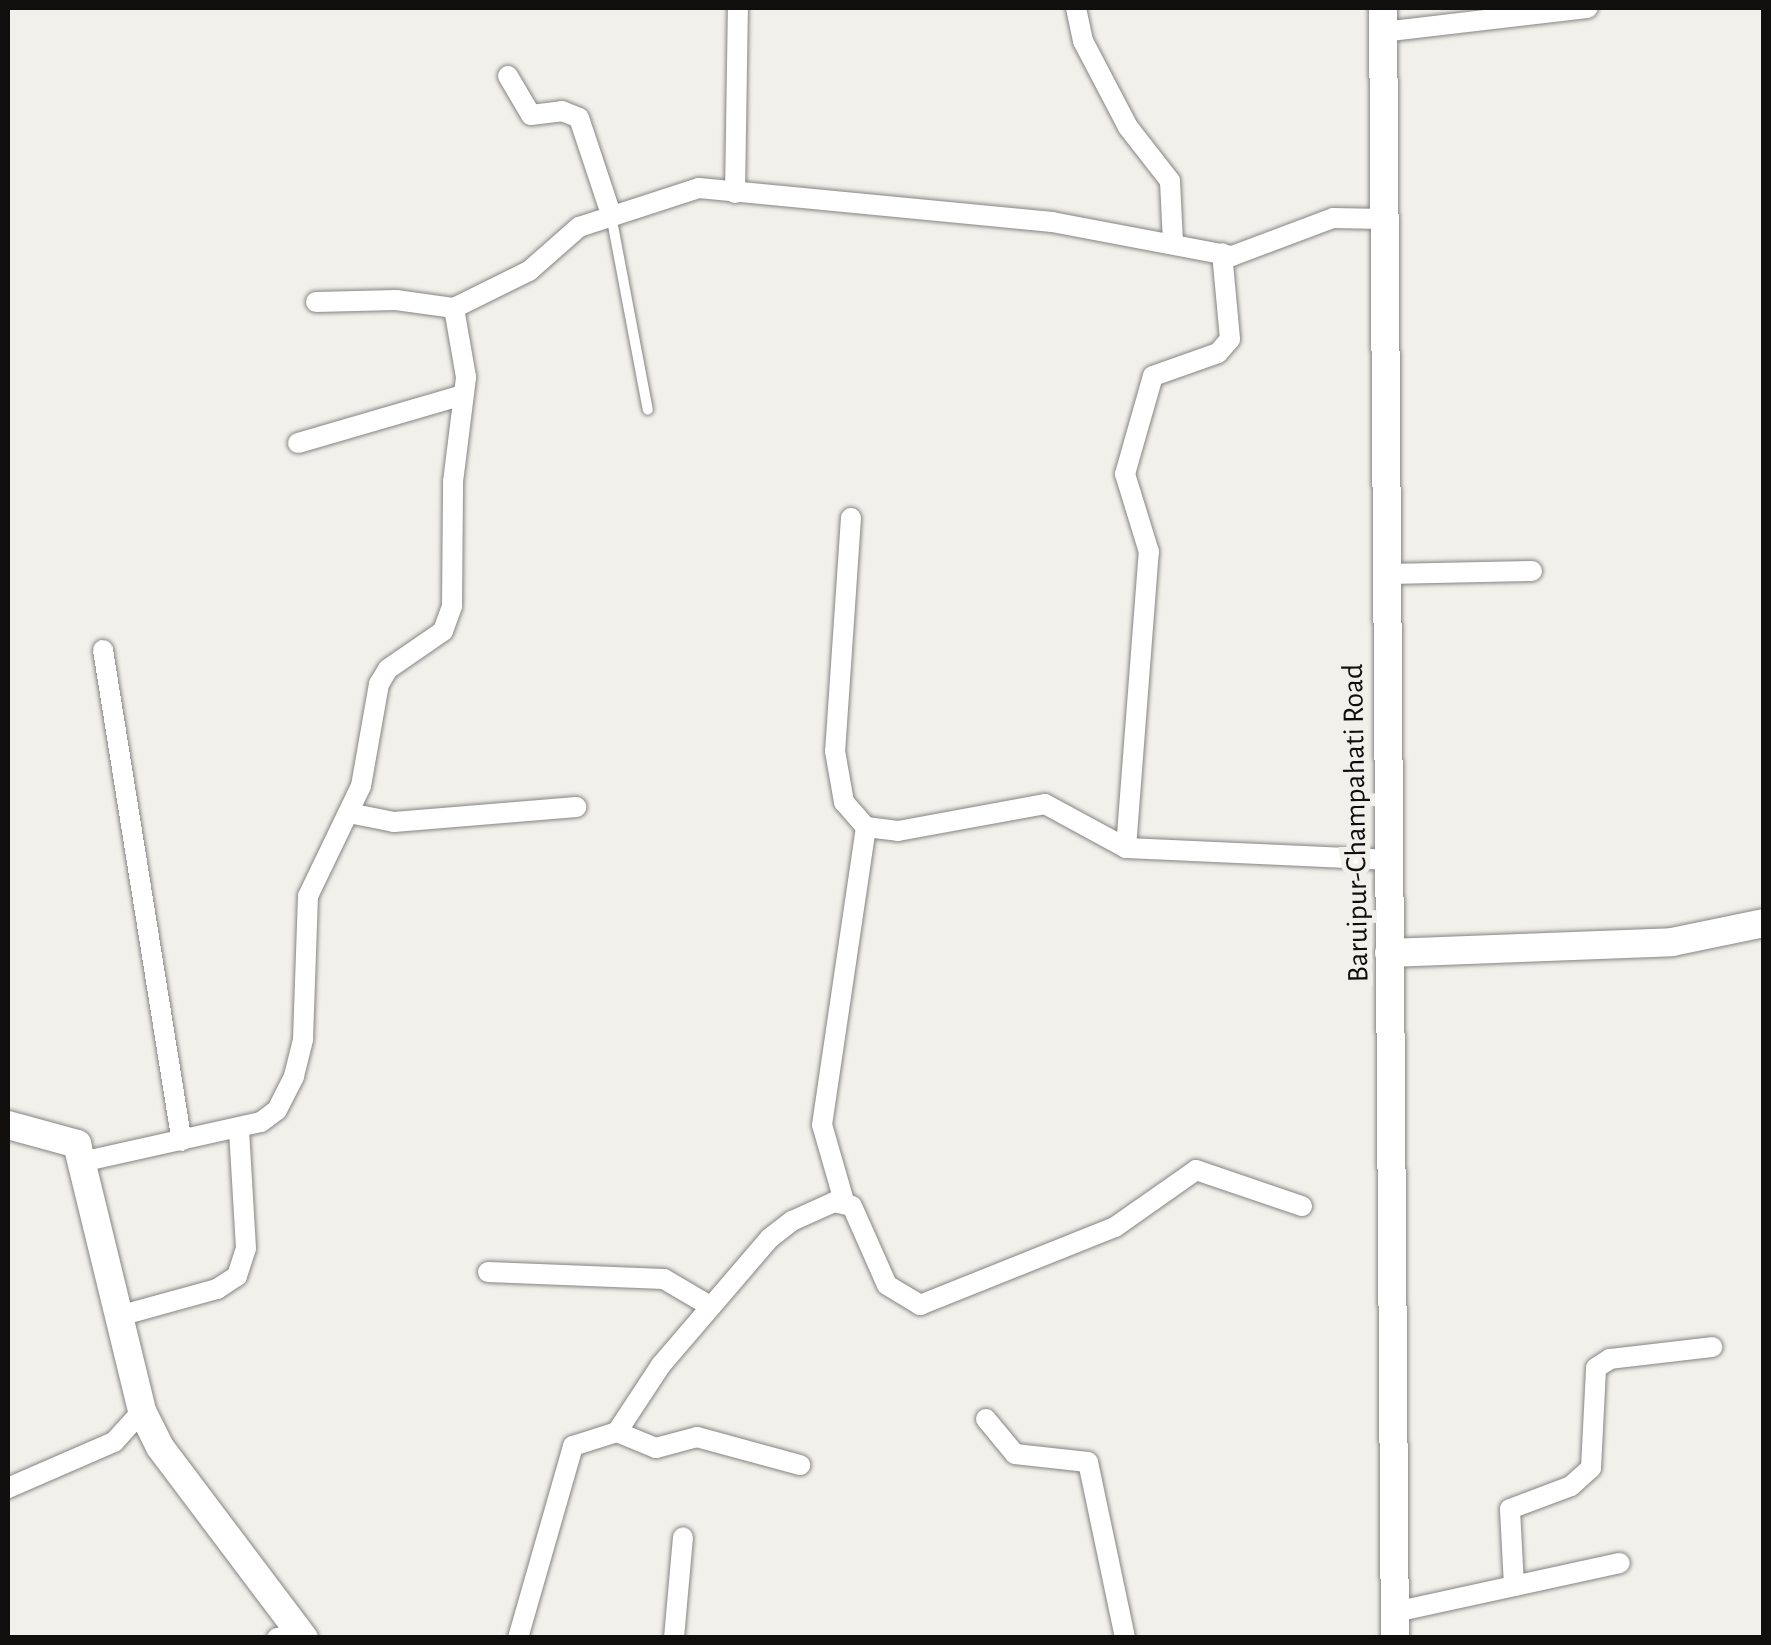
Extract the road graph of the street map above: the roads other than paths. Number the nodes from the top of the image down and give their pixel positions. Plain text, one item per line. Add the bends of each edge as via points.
1 (738, 8) edge
2 (1076, 8) edge
3 (1588, 8) edge
4 (1383, 20) edge
5 (508, 76) dead end
6 (735, 193) junction
7 (611, 214) junction
8 (1384, 218) junction
9 (1174, 242) junction
10 (1222, 253) junction
11 (316, 302) dead end
12 (454, 308) junction
13 (464, 395) junction
14 (648, 410) dead end
15 (298, 442) dead end
16 (851, 518) dead end
17 (1532, 570) dead end
18 (1386, 574) junction
19 (103, 650) dead end
20 (576, 807) dead end
21 (349, 814) junction
22 (866, 826) junction
23 (1126, 848) junction
24 (1387, 860) junction
25 (1764, 923) edge
26 (1389, 953) junction
27 (8, 1125) edge
28 (238, 1129) junction
29 (182, 1141) junction
30 (86, 1161) junction
31 (844, 1201) junction
32 (1302, 1206) dead end
33 (488, 1272) dead end
34 (710, 1306) junction
35 (119, 1316) junction
36 (1712, 1347) dead end
37 (142, 1411) junction
38 (986, 1419) dead end
39 (617, 1432) junction
40 (800, 1465) dead end
41 (8, 1488) edge
42 (683, 1538) dead end
43 (1620, 1562) dead end
44 (1514, 1586) junction
45 (1395, 1625) edge
46 (294, 1637) edge
47 (518, 1638) edge
48 (674, 1638) edge
49 (1126, 1638) edge

1 - 6 street
2 - 9 street via 1083,40 1128,128 1170,181
3 - 4 street
4 - 8 main road, Baruipur-Champahati Road
5 - 7 street via 531,115 562,111 579,118
6 - 7 street via 672,192
6 - 9 street via 1052,222
7 - 12 street via 564,234 529,271
7 - 14 lane
8 - 10 street via 1332,218 1247,255
8 - 18 main road, Baruipur-Champahati Road
9 - 10 street
10 - 23 street via 1230,339 1218,353 1152,376 1126,474 1149,552
11 - 12 street via 409,301
12 - 13 street
13 - 15 street
13 - 21 street via 448,623 388,669 380,684 372,748
16 - 22 street via 834,751 844,802
17 - 18 street
18 - 24 main road, Baruipur-Champahati Road
19 - 29 street
20 - 21 street via 394,822
21 - 28 street via 308,896 304,1024 294,1076 277,1110
22 - 23 street via 898,831 1045,804
22 - 31 street via 822,1125
23 - 24 street
24 - 26 main road, Baruipur-Champahati Road
25 - 26 main road via 1672,942
26 - 45 main road, Baruipur-Champahati Road
27 - 30 main road via 58,1134 77,1144
28 - 29 street
28 - 35 street via 246,1248 237,1276
29 - 30 street
30 - 35 main road
31 - 32 street via 859,1214 886,1285 920,1306 1115,1227 1196,1170
31 - 34 street via 813,1210 770,1238
33 - 34 street via 664,1279
34 - 39 street
35 - 37 main road
36 - 44 street via 1610,1359 1596,1368 1591,1468 1570,1486 1510,1509
37 - 41 street via 114,1442
37 - 46 main road via 160,1447
38 - 49 street via 1015,1454 1088,1462
39 - 40 street via 656,1448 696,1436
39 - 47 street via 581,1442 566,1458
42 - 48 street
43 - 44 street
44 - 45 street

